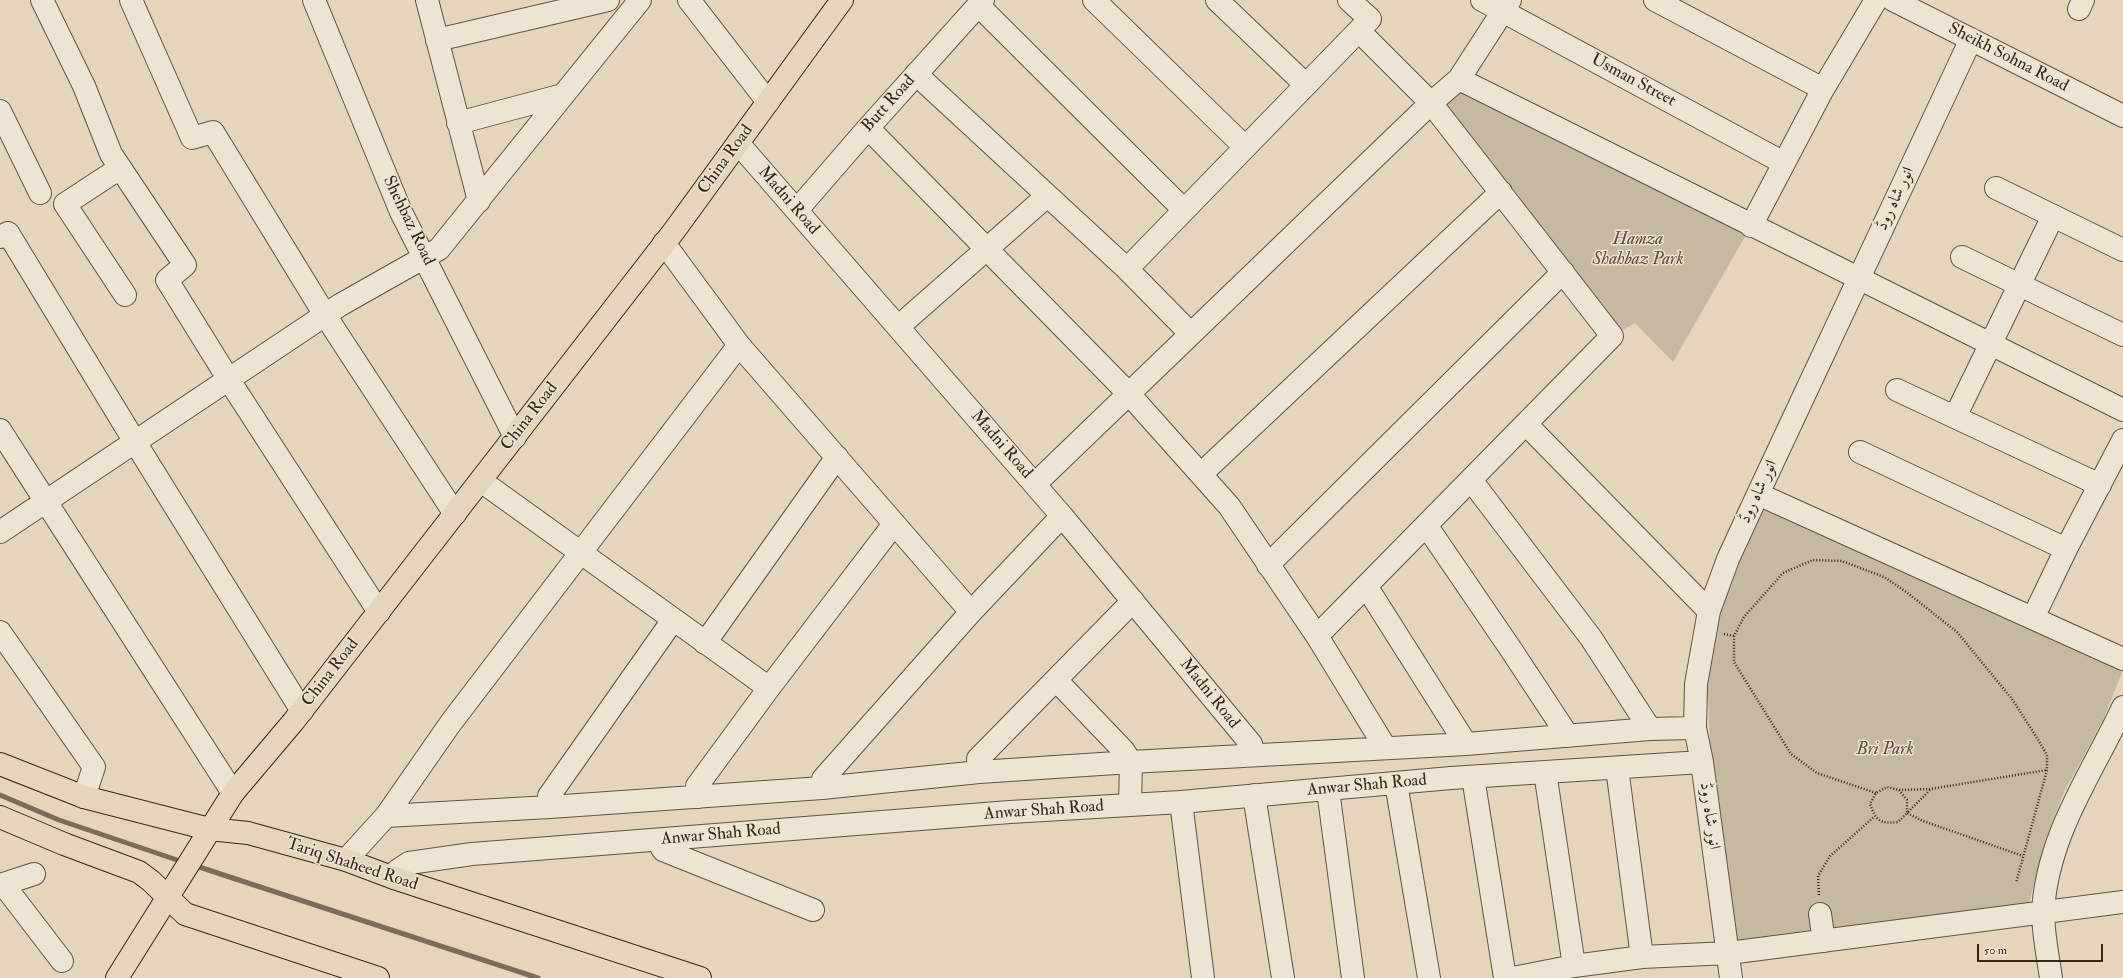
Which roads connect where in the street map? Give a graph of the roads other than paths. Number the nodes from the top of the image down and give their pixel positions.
1 (42, 0) edge
2 (131, 0) edge
3 (314, 0) edge
4 (427, 0) edge
5 (608, 0) edge
6 (640, 0) edge
7 (689, 0) edge
8 (842, 0) edge
9 (1094, 0) edge
10 (1217, 0) edge
11 (1349, 0) edge
12 (1482, 0) edge
13 (1655, 0) edge
14 (1876, 0) edge
15 (1893, 0) edge
16 (981, 3) edge
17 (1507, 5) edge
18 (1359, 30) junction
19 (1971, 39) junction
20 (437, 40) junction
21 (916, 74) junction
22 (1459, 79) junction
23 (1306, 85) junction
24 (1823, 89) junction
25 (563, 95) junction
26 (768, 102) junction
27 (1431, 103) junction
28 (0, 111) edge
29 (2123, 116) edge
30 (458, 124) junction
31 (868, 128) junction
32 (738, 143) junction
33 (1245, 147) junction
34 (1784, 163) junction
35 (120, 168) junction
36 (1996, 188) dead end
37 (1501, 192) junction
38 (40, 193) dead end
39 (1047, 196) junction
40 (478, 201) junction
41 (797, 210) junction
42 (1184, 210) junction
43 (2053, 216) junction
44 (1751, 226) junction
45 (0, 237) edge
46 (664, 243) junction
47 (987, 248) junction
48 (2123, 250) edge
49 (425, 257) junction
50 (1962, 257) dead end
51 (1127, 269) junction
52 (1563, 272) junction
53 (1859, 280) junction
54 (2020, 285) junction
55 (125, 295) dead end
56 (325, 315) junction
57 (898, 327) junction
58 (1191, 334) junction
59 (2123, 335) edge
60 (739, 345) junction
61 (1991, 345) junction
62 (229, 380) junction
63 (1897, 390) dead end
64 (1129, 394) junction
65 (2123, 410) edge
66 (1955, 417) junction
67 (1526, 424) junction
68 (0, 430) edge
69 (515, 437) junction
70 (2123, 440) edge
71 (135, 442) junction
72 (1860, 452) dead end
73 (837, 457) junction
74 (1201, 474) junction
75 (1471, 480) junction
76 (481, 481) junction
77 (1035, 484) junction
78 (2100, 486) junction
79 (1758, 494) junction
80 (46, 502) junction
81 (455, 514) junction
82 (1062, 516) junction
83 (894, 524) junction
84 (1426, 525) junction
85 (0, 532) edge
86 (2066, 549) junction
87 (579, 553) junction
88 (1268, 566) junction
89 (1366, 586) junction
90 (1133, 602) junction
91 (1710, 611) junction
92 (379, 612) junction
93 (971, 612) junction
94 (2033, 618) junction
95 (673, 620) junction
96 (0, 632) edge
97 (1316, 636) junction
98 (705, 643) junction
99 (2123, 659) edge
100 (1056, 680) junction
101 (768, 688) junction
102 (302, 711) junction
103 (2121, 716) edge
104 (1695, 728) junction
105 (1650, 729) junction
106 (1568, 736) junction
107 (1466, 744) junction
108 (1385, 747) junction
109 (1254, 755) junction
110 (1131, 762) junction
111 (1702, 762) junction
112 (0, 764) edge
113 (1617, 768) junction
114 (978, 772) junction
115 (1545, 772) junction
116 (1474, 777) junction
117 (1396, 783) junction
118 (822, 788) junction
119 (1328, 790) junction
120 (233, 793) junction
121 (1254, 795) junction
122 (698, 796) junction
123 (84, 797) junction
124 (1181, 802) junction
125 (1130, 805) junction
126 (550, 807) junction
127 (0, 816) edge
128 (386, 816) junction
129 (205, 836) junction
130 (658, 841) junction
131 (346, 860) junction
132 (34, 874) dead end
133 (394, 878) junction
134 (1, 885) edge
135 (168, 897) junction
136 (2123, 902) edge
137 (813, 910) dead end
138 (2043, 913) junction
139 (1820, 914) road end
140 (1824, 941) junction
141 (1729, 953) junction
142 (1642, 957) junction
143 (62, 961) dead end
144 (1574, 966) junction
145 (117, 978) edge
146 (378, 978) edge
147 (700, 978) edge
148 (1203, 978) edge
149 (1283, 978) edge
150 (1353, 978) edge
151 (1429, 978) edge
152 (1505, 978) edge
153 (1513, 978) edge
154 (1732, 978) edge
155 (2051, 978) edge

1 - 35 street
2 - 56 street
3 - 49 street, Shehbaz Road
4 - 20 street
5 - 20 street
6 - 25 street
7 - 26 street
8 - 26 main road, China Road
9 - 33 street
10 - 23 street
11 - 18 street
12 - 17 street, Usman Street
13 - 24 street
14 - 24 street
15 - 19 street, Sheikh Sohna Road
16 - 21 street, Butt Road
16 - 42 street
17 - 22 street
17 - 34 street, Usman Street
18 - 23 street
18 - 27 street
19 - 29 street, Sheikh Sohna Road
19 - 53 street, انور شاہ روڈ
20 - 30 street
21 - 31 street, Butt Road
21 - 39 street
22 - 27 street
22 - 44 street
23 - 33 street
24 - 34 street
25 - 30 street
25 - 40 street
26 - 32 main road, China Road
27 - 37 street
27 - 58 street
28 - 38 street
30 - 40 street
31 - 41 street, Butt Road
31 - 47 street
32 - 41 street, Madni Road
32 - 46 main road, China Road
33 - 42 street
34 - 44 street
35 - 55 street
35 - 62 street
36 - 43 street
37 - 52 street
37 - 74 street
39 - 47 street
39 - 51 street
40 - 49 street
41 - 57 street, Madni Road
42 - 51 street
43 - 48 street
43 - 54 street
44 - 53 street
45 - 71 street
46 - 60 street
46 - 69 main road, China Road
47 - 57 street
47 - 64 street
49 - 56 street
49 - 69 street, Shehbaz Road
50 - 54 street
51 - 58 street
52 - 67 street
52 - 88 street
53 - 61 street
53 - 79 street, انور شاہ روڈ
54 - 59 street
54 - 61 street
56 - 62 street
56 - 81 street
57 - 77 street, Madni Road
58 - 64 street
60 - 73 street
60 - 87 street
61 - 65 street
61 - 66 street
62 - 71 street
62 - 92 street
63 - 66 street
64 - 74 street
64 - 77 street
66 - 78 street
67 - 75 street
67 - 91 street
68 - 80 street
69 - 76 main road, China Road
70 - 78 street
71 - 80 street
71 - 102 street
72 - 86 street
73 - 83 street
73 - 98 street
74 - 88 street
75 - 84 street
75 - 105 street
76 - 81 main road, China Road
76 - 87 street
77 - 82 street, Madni Road
78 - 86 street
79 - 91 street, انور شاہ روڈ
79 - 94 street
80 - 85 street
80 - 120 street
81 - 92 main road, China Road
82 - 90 street, Madni Road
82 - 93 street
83 - 93 street
83 - 101 street
84 - 89 street
84 - 106 street
86 - 94 street
87 - 95 street
87 - 128 street
88 - 97 street
89 - 97 street
89 - 107 street
90 - 100 street
90 - 109 street, Madni Road
91 - 104 street, انور شاہ روڈ
92 - 102 main road, China Road
93 - 118 street
94 - 99 street
95 - 98 street
95 - 126 street
96 - 123 street
97 - 108 street
98 - 101 street
100 - 110 street
100 - 114 street
101 - 122 street
102 - 120 main road, China Road
103 - 138 street
104 - 105 street, Anwar Shah Road
104 - 111 street, انور شاہ روڈ
105 - 106 street, Anwar Shah Road
106 - 107 street, Anwar Shah Road
107 - 108 street, Anwar Shah Road
108 - 109 street, Anwar Shah Road
109 - 110 street, Anwar Shah Road
110 - 114 street, Anwar Shah Road
110 - 125 street
111 - 113 street, Anwar Shah Road
111 - 141 street, انور شاہ روڈ
112 - 123 main road, Tariq Shaheed Road
113 - 115 street, Anwar Shah Road
113 - 142 street
114 - 118 street, Anwar Shah Road
115 - 116 street, Anwar Shah Road
115 - 144 street
116 - 117 street, Anwar Shah Road
116 - 152 street
117 - 119 street, Anwar Shah Road
117 - 151 street
118 - 122 street, Anwar Shah Road
119 - 121 street, Anwar Shah Road
119 - 150 street
120 - 129 main road, China Road
121 - 124 street, Anwar Shah Road
121 - 149 street
122 - 126 street, Anwar Shah Road
123 - 129 main road, Tariq Shaheed Road
124 - 125 street, Anwar Shah Road
124 - 148 street
125 - 130 street, Anwar Shah Road
126 - 128 street, Anwar Shah Road
127 - 135 main road
128 - 131 street
129 - 131 main road, Tariq Shaheed Road
129 - 135 main road, China Road
130 - 133 street, Anwar Shah Road
130 - 137 street
131 - 133 main road, Tariq Shaheed Road
132 - 134 street
133 - 147 main road, Tariq Shaheed Road
134 - 143 street
135 - 145 main road
135 - 146 main road
136 - 138 street
138 - 140 street
138 - 155 street
139 - 140 street
140 - 141 street
141 - 142 street
141 - 154 street, انور شاہ روڈ
142 - 144 street
144 - 153 street

